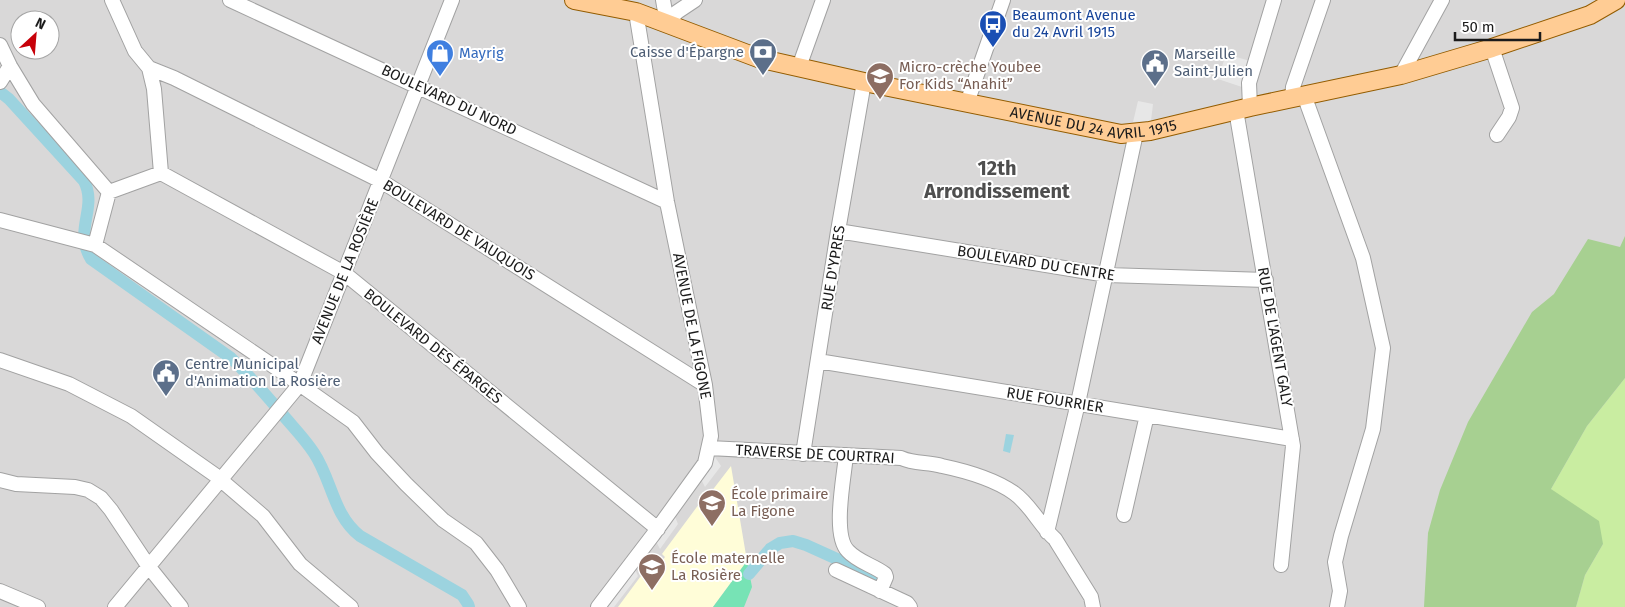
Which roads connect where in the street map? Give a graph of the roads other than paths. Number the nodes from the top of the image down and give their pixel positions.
1 (112, 0) edge
2 (230, 0) edge
3 (452, 0) edge
4 (574, 0) edge
5 (664, 0) edge
6 (695, 0) edge
7 (823, 0) edge
8 (1003, 0) edge
9 (1274, 0) edge
10 (1323, 0) edge
11 (1442, 0) edge
12 (1617, 2) edge
13 (636, 12) junction
14 (667, 23) junction
15 (0, 45) edge
16 (1492, 48) junction
17 (10, 66) junction
18 (799, 67) junction
19 (149, 68) junction
20 (1401, 75) junction
21 (0, 82) edge
22 (864, 82) junction
23 (418, 86) junction
24 (1298, 96) junction
25 (967, 103) junction
26 (1243, 109) junction
27 (1136, 133) junction
28 (1497, 135) dead end
29 (161, 173) junction
30 (381, 181) junction
31 (109, 192) junction
32 (667, 202) junction
33 (0, 220) edge
34 (838, 231) junction
35 (88, 243) junction
36 (344, 273) junction
37 (1107, 275) junction
38 (1266, 280) junction
39 (0, 360) edge
40 (818, 361) junction
41 (300, 384) junction
42 (705, 385) junction
43 (1078, 403) junction
44 (1147, 415) junction
45 (1292, 439) junction
46 (709, 448) junction
47 (802, 454) junction
48 (846, 455) junction
49 (0, 480) edge
50 (221, 480) junction
51 (1124, 515) dead end
52 (658, 529) junction
53 (1047, 532) junction
54 (1281, 565) dead end
55 (149, 567) junction
56 (836, 570) dead end
57 (883, 584) junction
58 (0, 591) edge
59 (38, 607) edge
60 (115, 607) edge
61 (181, 607) edge
62 (351, 607) edge
63 (519, 607) edge
64 (598, 607) edge
65 (910, 607) edge
66 (1093, 607) edge
67 (1337, 607) edge

1 - 19 street
2 - 23 street, BOULEVARD DU NORD
3 - 23 street, AVENUE DE LA ROSIÈRE
4 - 13 main road, AVENUE DU 24 AVRIL 1915
5 - 14 street
6 - 14 street
7 - 18 street
8 - 25 street
9 - 26 street, RUE DE L'AGENT GALY
10 - 24 street
11 - 20 street
12 - 16 main road, AVENUE DU 24 AVRIL 1915
13 - 14 main road, AVENUE DU 24 AVRIL 1915
13 - 32 street, AVENUE DE LA FIGONE
14 - 18 main road, AVENUE DU 24 AVRIL 1915
15 - 17 street
16 - 20 main road, AVENUE DU 24 AVRIL 1915
16 - 28 street
17 - 21 street
17 - 31 street
18 - 22 main road, AVENUE DU 24 AVRIL 1915
19 - 29 street
19 - 30 street, BOULEVARD DE VAUQUOIS
20 - 24 main road, AVENUE DU 24 AVRIL 1915
22 - 25 main road, AVENUE DU 24 AVRIL 1915
22 - 34 street, RUE D'YPRES
23 - 30 street, AVENUE DE LA ROSIÈRE
23 - 32 street, BOULEVARD DU NORD
24 - 26 main road, AVENUE DU 24 AVRIL 1915
24 - 67 street
25 - 27 main road, AVENUE DU 24 AVRIL 1915
26 - 27 main road, AVENUE DU 24 AVRIL 1915
26 - 38 street, RUE DE L'AGENT GALY
27 - 37 street
29 - 31 street
29 - 36 street, BOULEVARD DES ÉPARGES
30 - 36 street, AVENUE DE LA ROSIÈRE
30 - 42 street, BOULEVARD DE VAUQUOIS
31 - 35 street
32 - 42 street, AVENUE DE LA FIGONE
33 - 35 street
34 - 37 street, BOULEVARD DU CENTRE
34 - 40 street, RUE D'YPRES
35 - 41 street
36 - 41 street, AVENUE DE LA ROSIÈRE
36 - 52 street, BOULEVARD DES ÉPARGES
37 - 38 street, BOULEVARD DU CENTRE
37 - 43 street
38 - 45 street, RUE DE L'AGENT GALY
39 - 50 street
40 - 43 street, RUE FOURRIER
40 - 47 street, RUE D'YPRES
41 - 50 street, AVENUE DE LA ROSIÈRE
41 - 63 street
42 - 46 street, AVENUE DE LA FIGONE
43 - 44 street, RUE FOURRIER
43 - 53 street
44 - 45 street, RUE FOURRIER
44 - 51 street
45 - 54 street, RUE DE L'AGENT GALY
46 - 47 street, TRAVERSE DE COURTRAI
46 - 52 street, AVENUE DE LA FIGONE
47 - 48 street, TRAVERSE DE COURTRAI
48 - 53 street, TRAVERSE DE COURTRAI
48 - 57 street
49 - 55 street
50 - 55 street, AVENUE DE LA ROSIÈRE
50 - 62 street
52 - 64 street, AVENUE DE LA FIGONE
53 - 66 street, TRAVERSE DE COURTRAI
55 - 60 street, AVENUE DE LA ROSIÈRE
55 - 61 street
56 - 57 street
57 - 65 street
58 - 59 street

